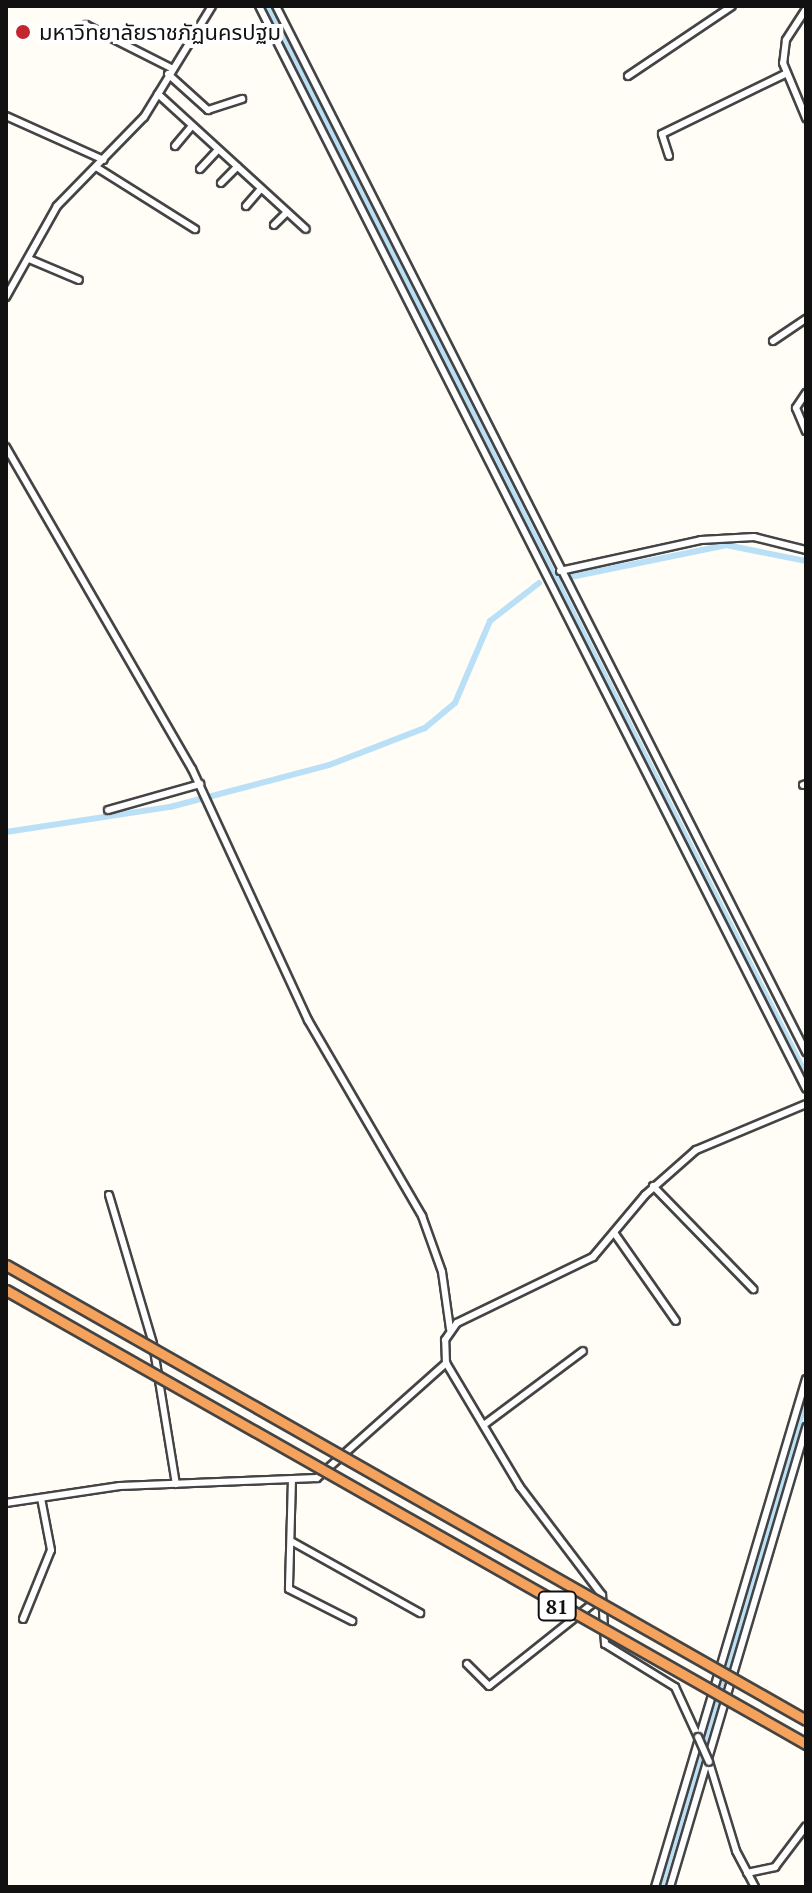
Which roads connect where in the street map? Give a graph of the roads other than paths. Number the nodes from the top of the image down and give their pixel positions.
1 (212, 6) edge
2 (259, 6) edge
3 (276, 6) edge
4 (732, 6) edge
5 (806, 9) edge
6 (70, 35) dead end
7 (170, 71) junction
8 (785, 74) junction
9 (628, 76) dead end
10 (158, 94) junction
11 (242, 99) dead end
12 (6, 116) edge
13 (806, 117) edge
14 (192, 126) junction
15 (175, 146) dead end
16 (218, 150) junction
17 (669, 156) dead end
18 (104, 160) junction
19 (96, 167) junction
20 (237, 167) junction
21 (200, 169) dead end
22 (221, 183) dead end
23 (261, 189) junction
24 (246, 206) dead end
25 (287, 212) junction
26 (274, 225) dead end
27 (195, 229) dead end
28 (306, 229) dead end
29 (29, 259) junction
30 (79, 280) dead end
31 (6, 297) edge
32 (806, 319) edge
33 (773, 341) dead end
34 (806, 393) edge
35 (806, 431) edge
36 (6, 447) edge
37 (806, 550) edge
38 (557, 577) junction
39 (200, 786) junction
40 (108, 810) dead end
41 (806, 1052) edge
42 (806, 1089) edge
43 (806, 1104) edge
44 (653, 1186) junction
45 (109, 1195) dead end
46 (615, 1234) junction
47 (6, 1265) edge
48 (753, 1289) dead end
49 (6, 1290) edge
50 (676, 1321) dead end
51 (450, 1329) junction
52 (583, 1351) dead end
53 (446, 1363) junction
54 (806, 1379) edge
55 (485, 1424) junction
56 (806, 1427) edge
57 (292, 1479) junction
58 (176, 1484) junction
59 (41, 1498) junction
60 (6, 1503) edge
61 (291, 1541) junction
62 (602, 1595) junction
63 (420, 1613) dead end
64 (23, 1619) dead end
65 (352, 1621) dead end
66 (467, 1664) dead end
67 (806, 1720) edge
68 (806, 1744) edge
69 (806, 1826) edge
70 (747, 1873) junction
71 (655, 1887) edge
72 (670, 1887) edge
73 (755, 1887) edge

1 - 7 street
2 - 38 street
3 - 38 street
4 - 9 street
5 - 8 street
6 - 7 street
7 - 10 street
7 - 11 street
8 - 13 street
8 - 17 street
10 - 14 street
10 - 18 street
12 - 18 street
14 - 15 street
14 - 16 street
16 - 20 street
16 - 21 street
18 - 19 street
19 - 27 street
19 - 29 street
20 - 22 street
20 - 23 street
23 - 24 street
23 - 25 street
25 - 26 street
25 - 28 street
29 - 30 street
29 - 31 street
32 - 33 street
34 - 35 street
36 - 39 street
37 - 38 street
38 - 41 street
38 - 42 street
39 - 40 street
39 - 51 street
43 - 44 street
44 - 46 street
44 - 48 street
45 - 58 street
46 - 50 street
46 - 51 street
47 - 67 highway, 81, bridge
49 - 68 highway, 81, bridge
51 - 53 street
52 - 55 street
53 - 55 street
53 - 57 street
54 - 71 street
55 - 62 street
56 - 72 street
57 - 58 street
57 - 61 street
58 - 59 street
59 - 60 street
59 - 64 street
61 - 63 street
61 - 65 street
62 - 66 street
62 - 70 street, bridge
69 - 70 street
70 - 73 street

